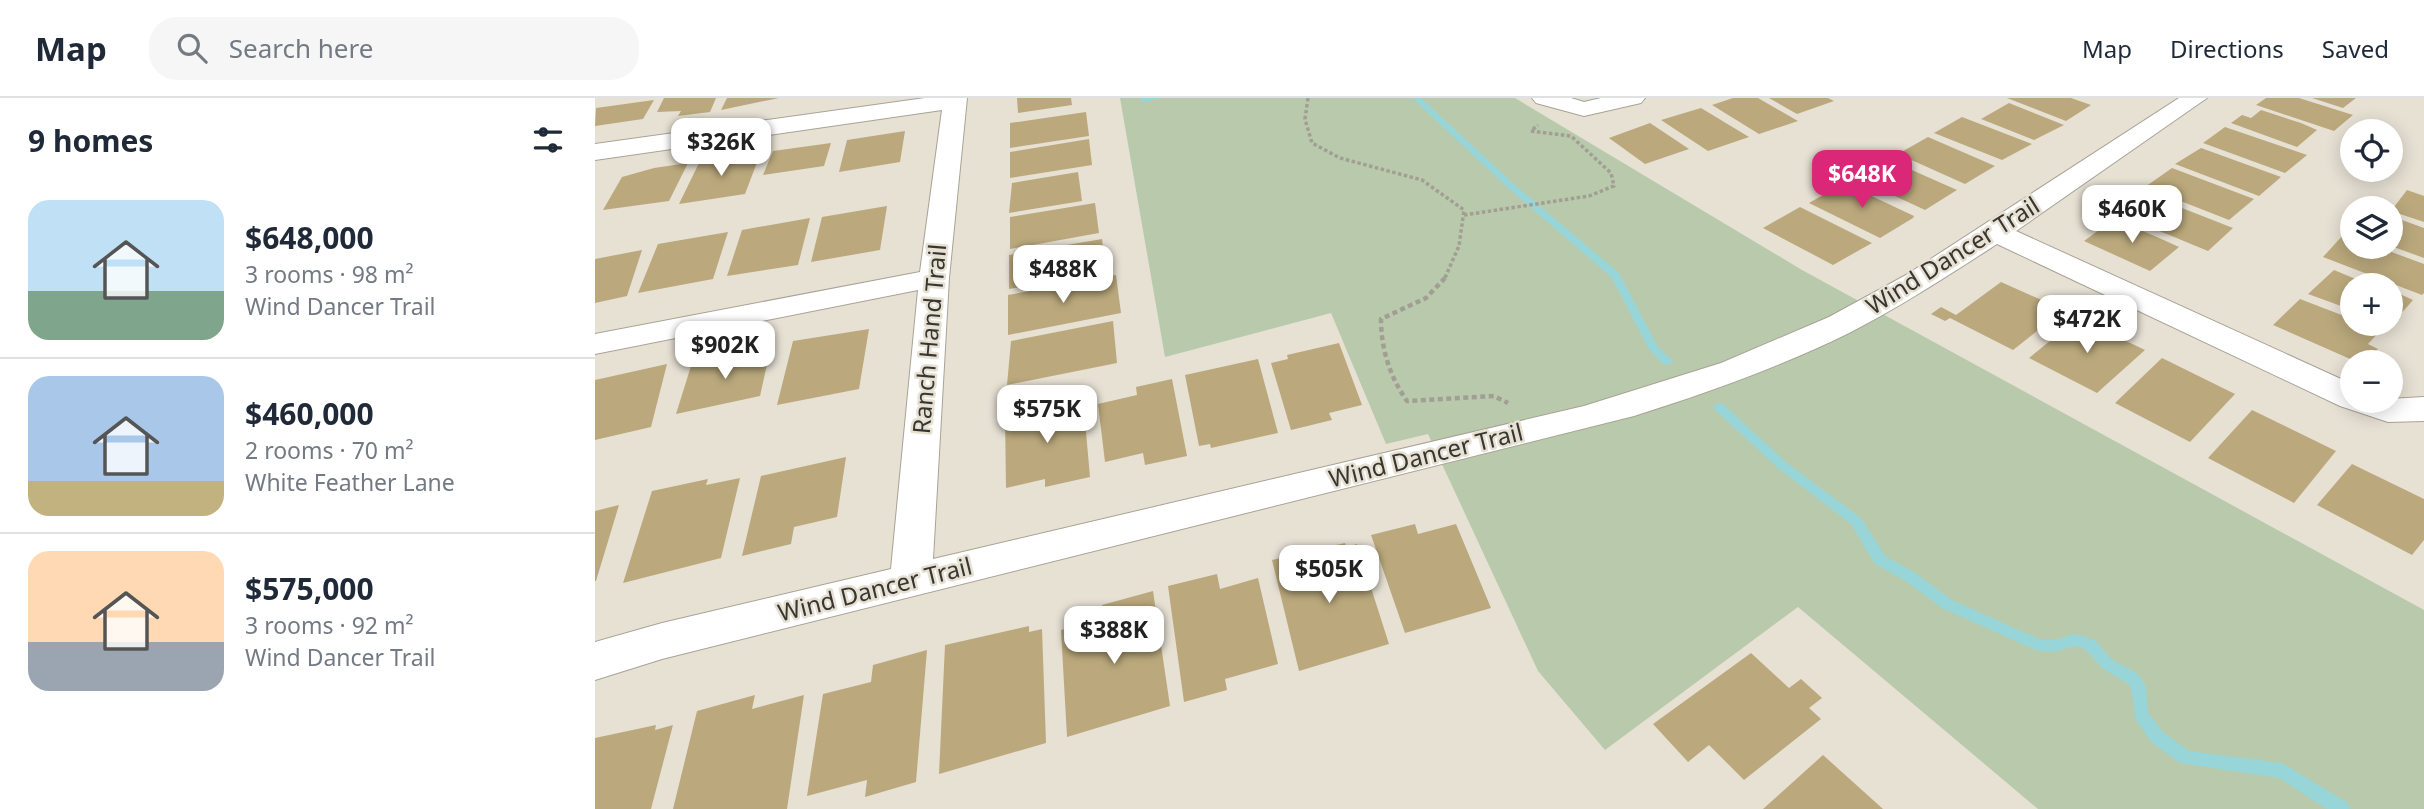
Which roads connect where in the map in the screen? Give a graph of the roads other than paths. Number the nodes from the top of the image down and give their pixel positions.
1 (1633, 98) edge
2 (2195, 98) edge
3 (955, 99) edge
4 (1554, 102) edge
5 (595, 152) edge
6 (1996, 233) junction
7 (935, 278) junction
8 (595, 344) edge
9 (2340, 392) edge
10 (2403, 410) edge
11 (2424, 410) edge
12 (911, 581) junction
13 (595, 661) edge

1 - 4 street
2 - 6 street, Wind Dancer Trail
3 - 5 street
3 - 7 street, Ranch Hand Trail
6 - 9 street
6 - 12 street, Wind Dancer Trail
7 - 8 street
7 - 12 street, Ranch Hand Trail
10 - 11 street
12 - 13 street, Wind Dancer Trail

